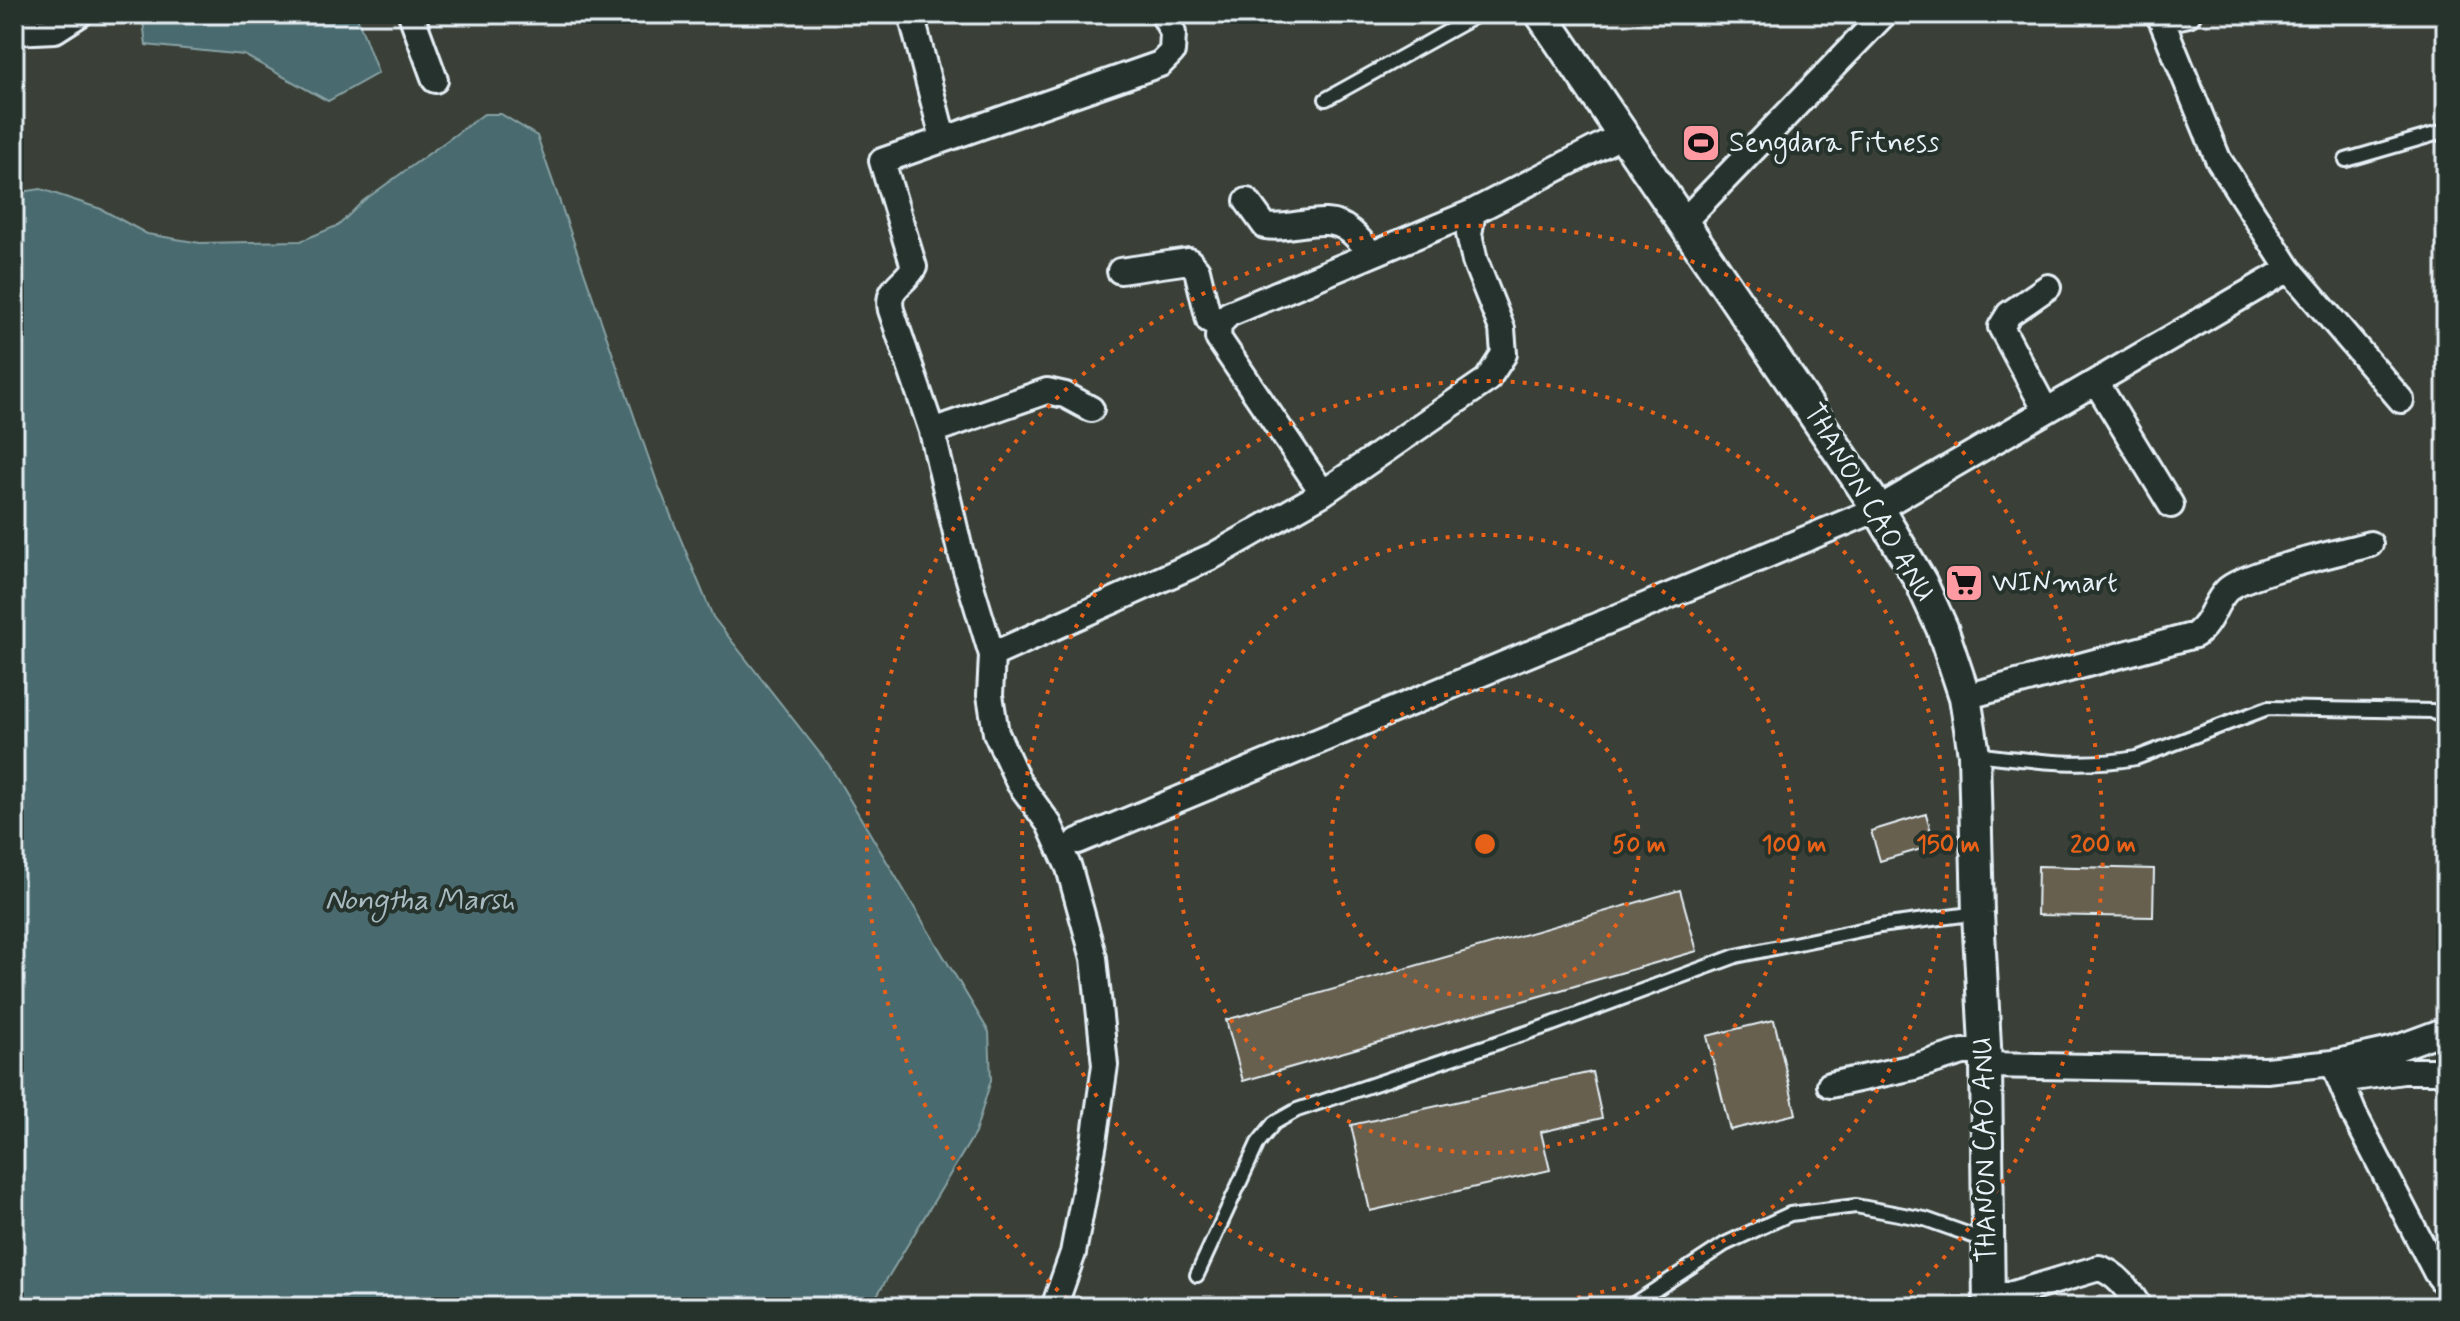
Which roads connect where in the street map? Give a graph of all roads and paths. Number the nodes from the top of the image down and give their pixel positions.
1 (80, 14) edge
2 (411, 14) edge
3 (911, 14) edge
4 (1163, 14) edge
5 (1479, 14) edge
6 (1541, 14) edge
7 (1884, 14) edge
8 (2188, 14) edge
9 (2160, 17) edge
10 (14, 32) edge
11 (435, 80) dead end
12 (1326, 99) dead end
13 (2446, 131) edge
14 (1624, 134) junction
15 (943, 138) junction
16 (2346, 160) dead end
17 (1247, 201) dead end
18 (1473, 212) junction
19 (1684, 221) junction
20 (1372, 254) junction
21 (2289, 269) junction
22 (1120, 271) dead end
23 (2048, 287) dead end
24 (1219, 324) junction
25 (2096, 382) junction
26 (2401, 400) dead end
27 (1091, 409) dead end
28 (2046, 411) junction
29 (932, 431) junction
30 (1323, 493) junction
31 (2171, 505) dead end
32 (1878, 509) junction
33 (2370, 544) dead end
34 (992, 655) junction
35 (1965, 697) junction
36 (2446, 719) edge
37 (1974, 754) junction
38 (1078, 841) dead end
39 (1978, 913) junction
40 (2446, 1030) edge
41 (1986, 1059) junction
42 (2446, 1071) edge
43 (2336, 1072) junction
44 (1830, 1085) dead end
45 (1987, 1241) junction
46 (1197, 1275) dead end
47 (2446, 1285) edge
48 (1989, 1304) edge
49 (1054, 1307) edge
50 (1629, 1307) edge
51 (2139, 1307) edge

1 - 10 street
2 - 11 street
3 - 15 street
4 - 15 street
5 - 12 lane
6 - 14 street, THANON CAO ANU
7 - 19 street
8 - 9 street
9 - 21 street
13 - 16 lane
14 - 18 street
14 - 19 street, THANON CAO ANU
15 - 29 street
17 - 20 street
18 - 20 street
18 - 30 street
19 - 32 street, THANON CAO ANU
20 - 24 street
21 - 25 street
21 - 26 street
22 - 24 street
23 - 28 street
24 - 30 street
25 - 28 street
25 - 31 street
27 - 29 street
28 - 32 street
29 - 34 street
30 - 34 street
32 - 35 street, THANON CAO ANU
32 - 38 street
33 - 35 street
34 - 49 street
35 - 37 street, THANON CAO ANU
36 - 37 lane
37 - 39 street, THANON CAO ANU
39 - 41 street, THANON CAO ANU
39 - 46 lane
40 - 43 street
41 - 43 street
41 - 44 street
41 - 45 street, THANON CAO ANU
42 - 43 street
43 - 47 street
45 - 48 street, THANON CAO ANU
45 - 50 lane
48 - 51 street

